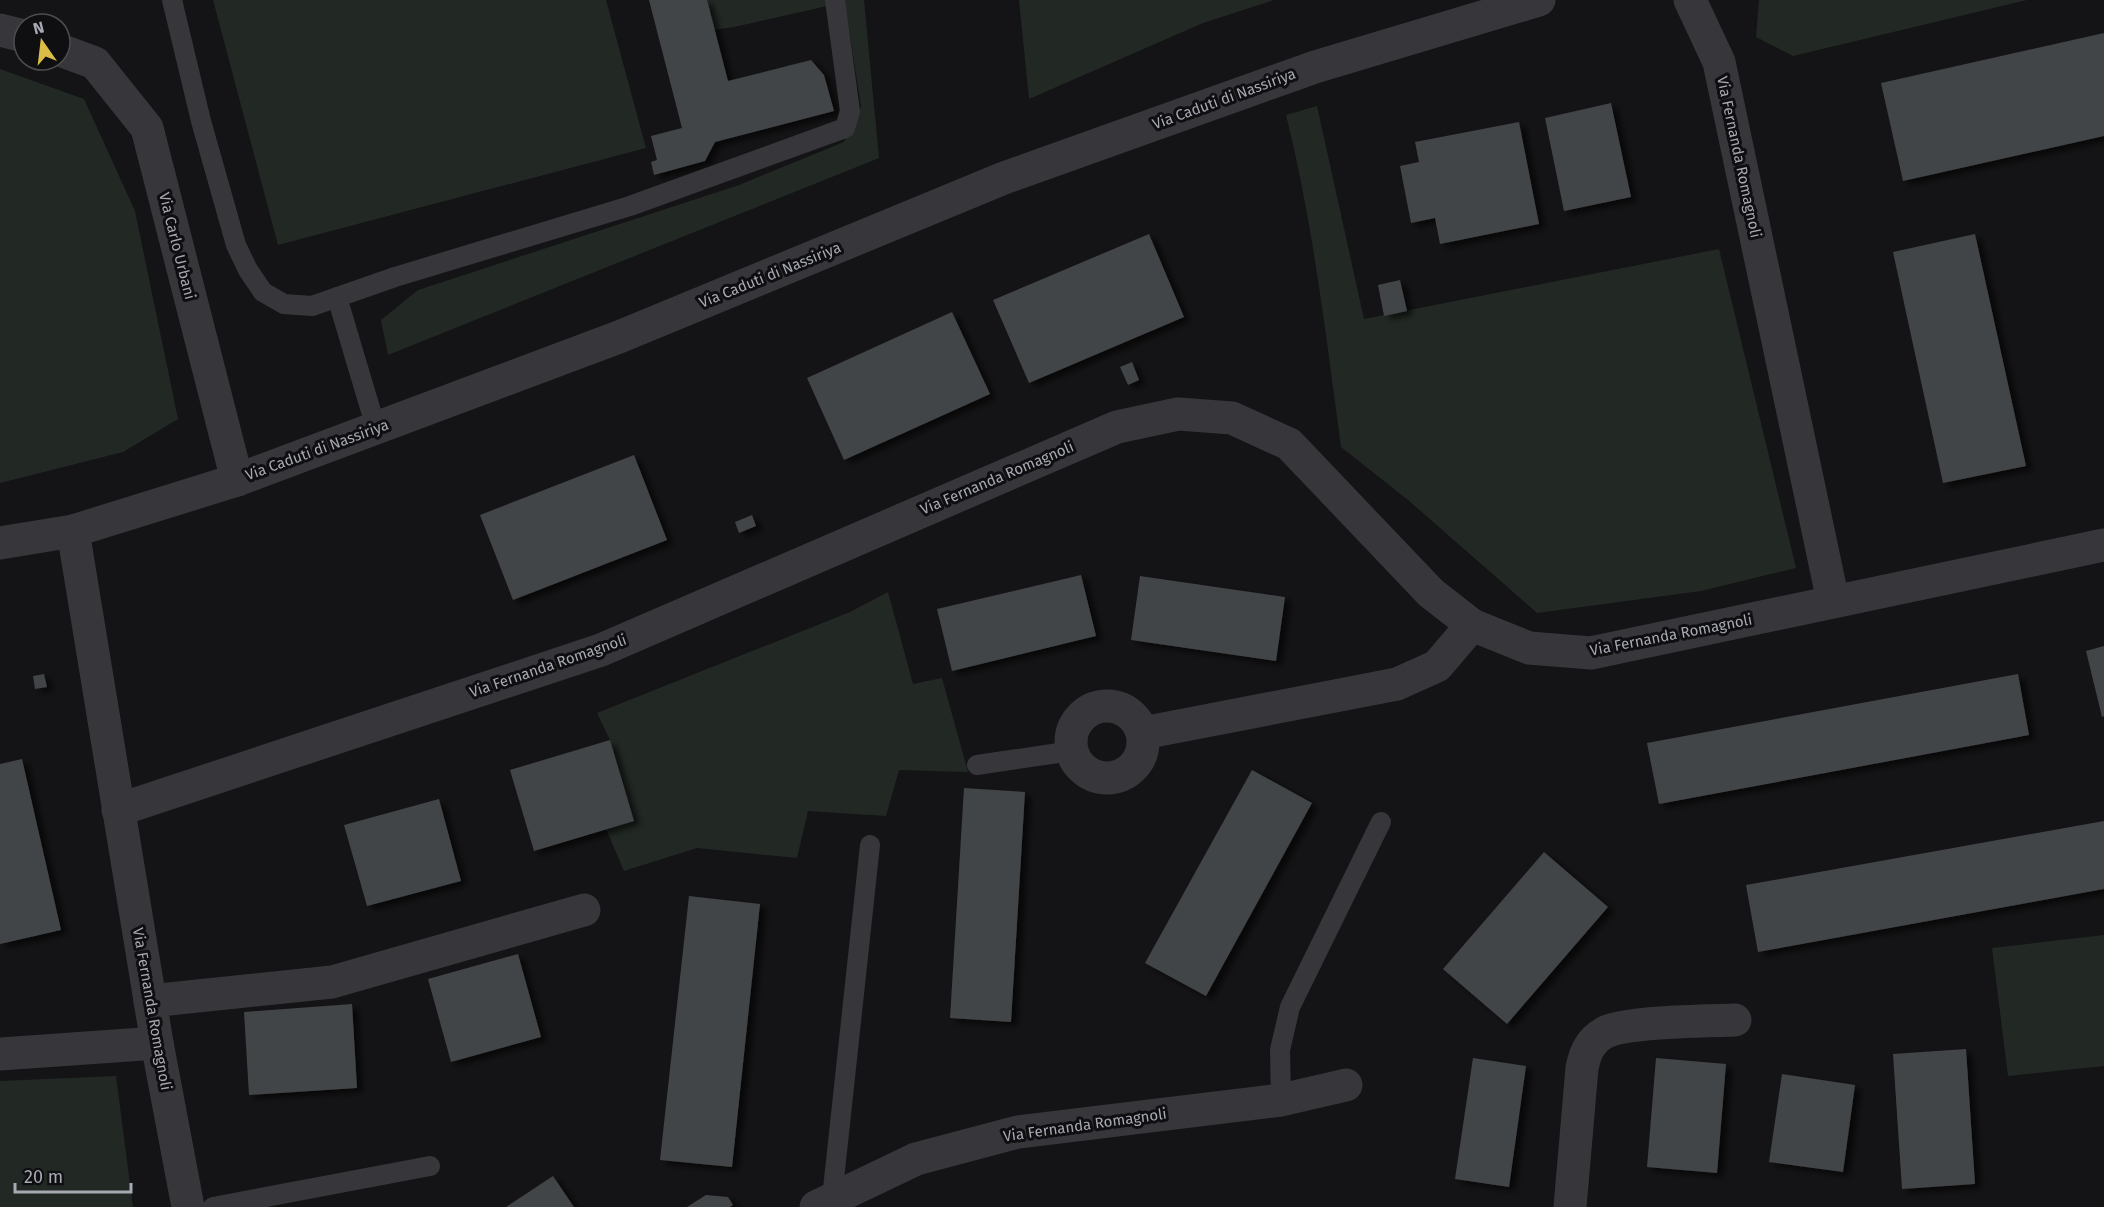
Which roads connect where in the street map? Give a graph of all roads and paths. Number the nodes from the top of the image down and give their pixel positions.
1 (171, 0) edge
2 (835, 0) edge
3 (1539, 0) edge
4 (1690, 0) edge
5 (72, 54) edge
6 (337, 297) junction
7 (376, 428) junction
8 (237, 480) junction
9 (73, 531) junction
10 (0, 543) edge
11 (2104, 545) edge
12 (1833, 601) junction
13 (1472, 625) junction
14 (1143, 733) junction
15 (1072, 751) junction
16 (977, 765) dead end
17 (118, 810) junction
18 (1381, 822) dead end
19 (870, 845) dead end
20 (584, 910) dead end
21 (150, 1001) junction
22 (1735, 1020) dead end
23 (157, 1042) junction
24 (0, 1053) edge
25 (1346, 1085) dead end
26 (1281, 1100) junction
27 (430, 1166) dead end
28 (824, 1203) edge
29 (188, 1207) edge
30 (213, 1207) edge
31 (1570, 1207) edge

1 - 6 lane
2 - 6 lane
3 - 7 street, Via Caduti di Nassiriya
4 - 12 street, Via Fernanda Romagnoli
5 - 8 street, Via Carlo Urbani
6 - 7 lane
7 - 8 street, Via Caduti di Nassiriya
8 - 9 street, Via Caduti di Nassiriya
9 - 10 street, Via Caduti di Nassiriya
9 - 17 street, Via Fernanda Romagnoli
11 - 12 street, Via Fernanda Romagnoli
12 - 13 street, Via Fernanda Romagnoli
13 - 14 street
13 - 17 street, Via Fernanda Romagnoli
14 - 15 street
14 - 15 street
15 - 16 lane
17 - 21 street, Via Fernanda Romagnoli
18 - 26 lane
19 - 28 lane, Via Fernanda Romagnoli
20 - 21 street
21 - 23 street, Via Fernanda Romagnoli
22 - 31 street
23 - 24 street
23 - 29 street, Via Fernanda Romagnoli
25 - 26 street, Via Fernanda Romagnoli
26 - 28 street, Via Fernanda Romagnoli
27 - 30 lane

